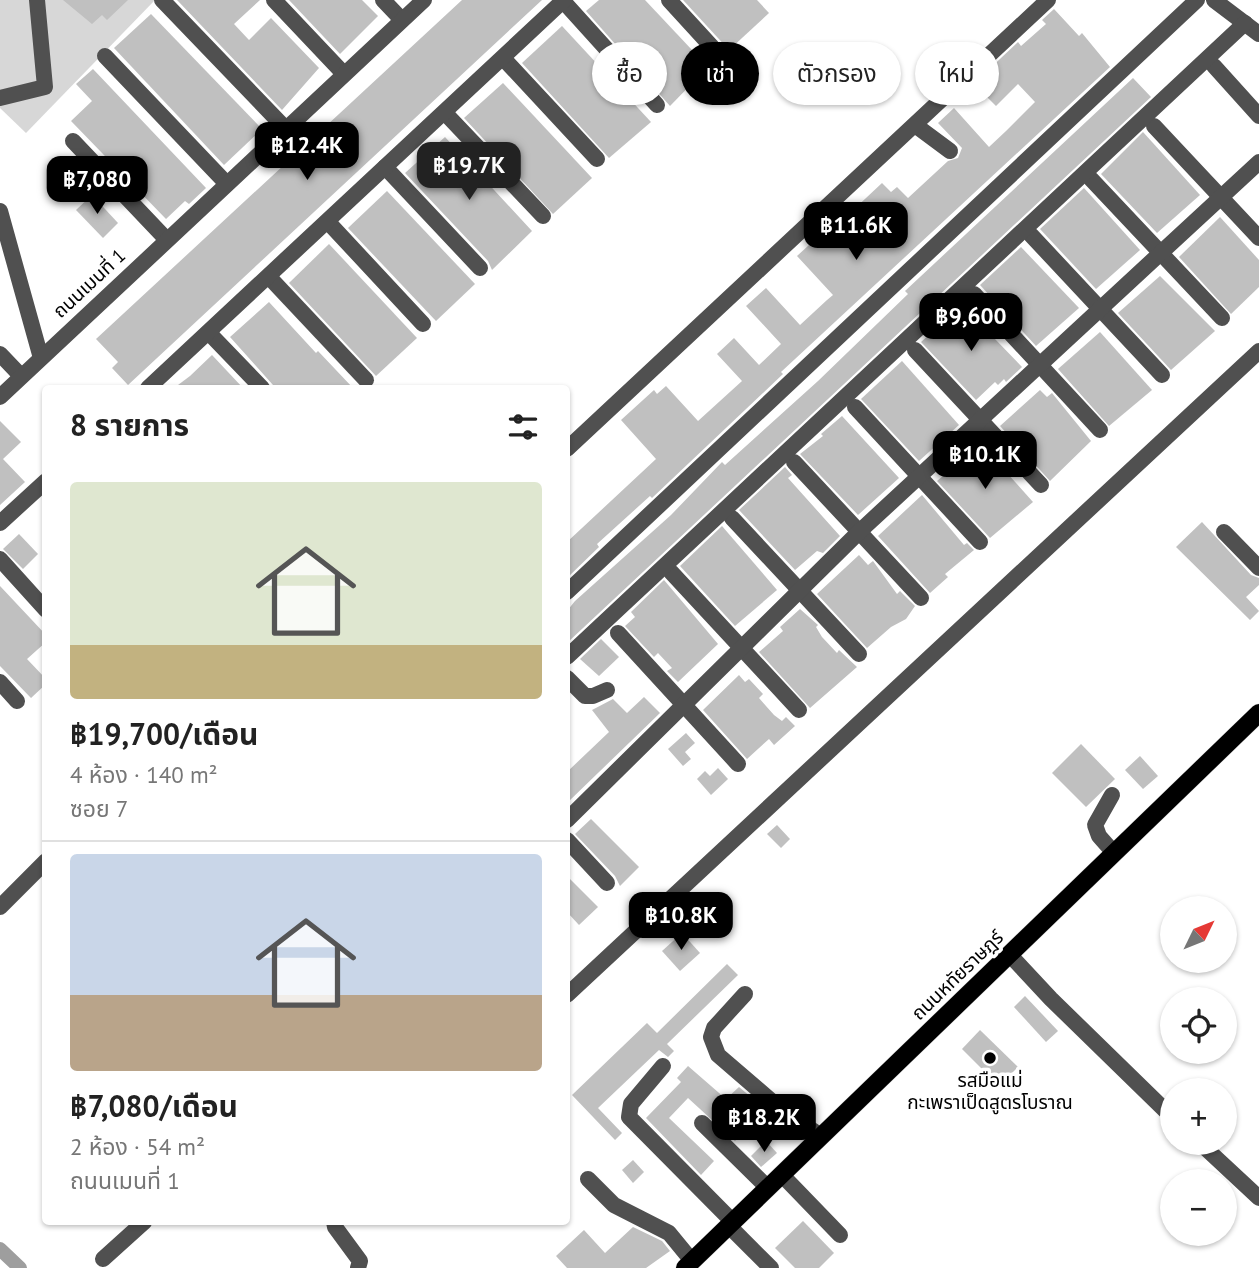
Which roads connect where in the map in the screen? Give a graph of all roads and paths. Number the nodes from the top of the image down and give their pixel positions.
1 (37, 0) edge
2 (162, 0) edge
3 (274, 0) edge
4 (383, 0) edge
5 (424, 0) edge
6 (669, 0) edge
7 (1048, 0) edge
8 (1196, 0) edge
9 (1214, 0) edge
10 (563, 1) edge
11 (402, 20) junction
12 (1245, 23) junction
13 (1259, 34) edge
14 (600, 42) edge
15 (707, 42) edge
16 (105, 56) dead end
17 (503, 58) junction
18 (1214, 66) dead end
19 (344, 74) junction
20 (0, 98) edge
21 (445, 113) junction
22 (1259, 116) edge
23 (915, 125) junction
24 (1154, 126) dead end
25 (285, 128) junction
26 (73, 141) dead end
27 (950, 151) dead end
28 (597, 159) dead end
29 (1259, 162) edge
30 (386, 167) junction
31 (1091, 178) dead end
32 (227, 184) junction
33 (1221, 197) junction
34 (0, 211) edge
35 (543, 216) dead end
36 (328, 222) junction
37 (1031, 235) dead end
38 (1259, 238) edge
39 (167, 240) junction
40 (1160, 253) junction
41 (480, 268) dead end
42 (270, 278) junction
43 (974, 294) dead end
44 (1100, 308) junction
45 (1222, 318) dead end
46 (423, 324) dead end
47 (210, 334) junction
48 (915, 350) dead end
49 (1259, 351) edge
50 (0, 354) edge
51 (41, 358) junction
52 (1040, 365) junction
53 (1162, 375) dead end
54 (22, 376) junction
55 (366, 380) dead end
56 (153, 385) edge
57 (259, 385) edge
58 (0, 397) edge
59 (856, 407) dead end
60 (981, 421) junction
61 (1100, 430) dead end
62 (570, 446) edge
63 (794, 462) dead end
64 (919, 477) junction
65 (42, 485) edge
66 (1041, 485) dead end
67 (732, 519) dead end
68 (0, 523) edge
69 (1224, 532) dead end
70 (859, 533) junction
71 (980, 542) dead end
72 (0, 559) edge
73 (1259, 568) edge
74 (671, 572) dead end
75 (570, 589) edge
76 (800, 590) junction
77 (920, 598) dead end
78 (42, 606) edge
79 (618, 633) dead end
80 (742, 646) junction
81 (570, 654) edge
82 (859, 654) dead end
83 (570, 681) edge
84 (0, 682) edge
85 (607, 690) dead end
86 (17, 701) dead end
87 (683, 705) junction
88 (800, 710) dead end
89 (1259, 713) edge
90 (738, 764) dead end
91 (1112, 795) dead end
92 (570, 817) edge
93 (570, 843) edge
94 (1114, 853) junction
95 (42, 866) edge
96 (607, 883) dead end
97 (0, 907) edge
98 (1009, 954) junction
99 (570, 992) edge
100 (745, 995) dead end
101 (663, 1066) dead end
102 (1160, 1105) edge
103 (702, 1123) dead end
104 (821, 1136) junction
105 (1213, 1155) edge
106 (782, 1174) junction
107 (588, 1179) dead end
108 (768, 1188) junction
109 (1259, 1198) edge
110 (731, 1224) junction
111 (141, 1225) edge
112 (335, 1225) edge
113 (840, 1235) dead end
114 (103, 1259) dead end
115 (689, 1265) edge
116 (358, 1268) edge
117 (771, 1268) edge

1 - 20 street
2 - 25 street
3 - 19 street
4 - 11 street
5 - 11 street, ถนนเมนที่ 1
6 - 15 street
7 - 23 street
8 - 75 street
9 - 12 street
10 - 14 street
10 - 17 street
11 - 19 street, ถนนเมนที่ 1
12 - 13 street
12 - 81 street
16 - 32 street
17 - 21 street
17 - 28 street
18 - 22 street
19 - 25 street, ถนนเมนที่ 1
21 - 30 street
21 - 35 street
23 - 27 street
23 - 62 street
24 - 33 street
25 - 32 street, ถนนเมนที่ 1
26 - 39 street
29 - 33 street
30 - 36 street
30 - 41 street
31 - 40 street
32 - 39 street, ถนนเมนที่ 1
33 - 38 street
33 - 40 street
34 - 51 street
36 - 42 street
36 - 46 street
37 - 44 street
39 - 51 street, ถนนเมนที่ 1
40 - 44 street
40 - 45 street
42 - 47 street
42 - 55 street
43 - 52 street
44 - 52 street
44 - 53 street
47 - 56 street
47 - 57 street
48 - 60 street
49 - 99 street
50 - 54 street
51 - 54 street, ถนนเมนที่ 1
52 - 60 street
52 - 61 street
54 - 58 street, ถนนเมนที่ 1
59 - 64 street
60 - 64 street
60 - 66 street
63 - 70 street
64 - 70 street
64 - 71 street
65 - 68 street
67 - 76 street
69 - 73 street
70 - 76 street
70 - 77 street
72 - 78 street
74 - 80 street
76 - 80 street
76 - 82 street
79 - 87 street
80 - 87 street
80 - 88 street
83 - 85 street
84 - 86 street
87 - 90 street
87 - 92 street
89 - 94 main road, ถนนหทัยราษฎร์
91 - 94 street
93 - 96 street
94 - 98 main road, ถนนหทัยราษฎร์
95 - 97 street
98 - 102 street
98 - 104 main road, ถนนหทัยราษฎร์
100 - 104 street
101 - 110 street
103 - 108 street
104 - 106 main road, ถนนหทัยราษฎร์
105 - 109 street
106 - 108 main road, ถนนหทัยราษฎร์
106 - 113 street
107 - 115 street
108 - 110 main road, ถนนหทัยราษฎร์
110 - 115 main road, ถนนหทัยราษฎร์
110 - 117 street
111 - 114 street
112 - 116 street

